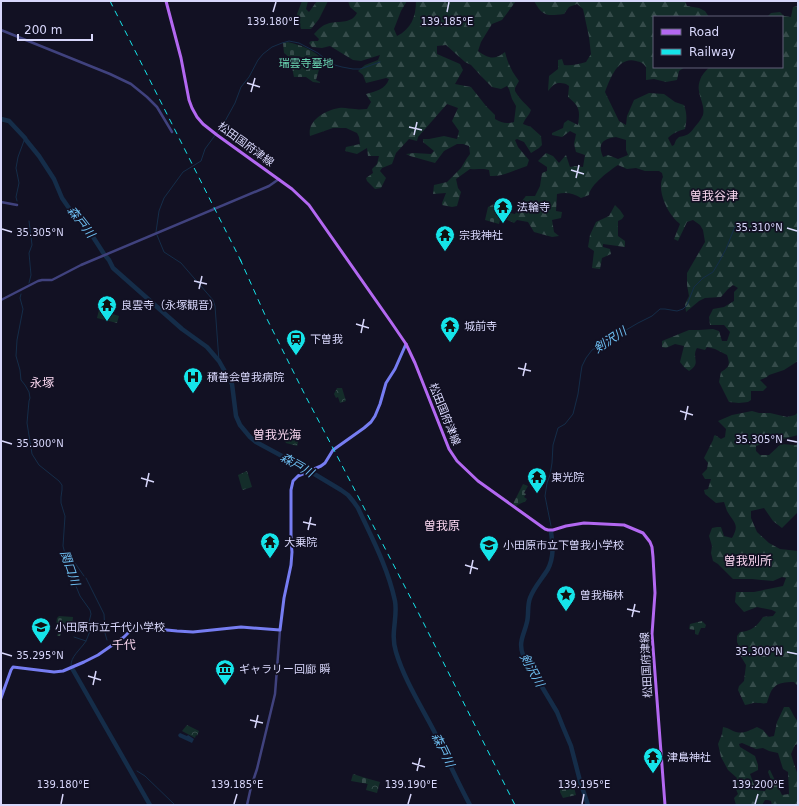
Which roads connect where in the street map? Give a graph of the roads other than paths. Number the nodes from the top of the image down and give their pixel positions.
1 (166, 1) edge
2 (1, 30) edge
3 (172, 132) dead end
4 (279, 179) junction
5 (1, 202) edge
6 (17, 206) dead end
7 (1, 300) edge
8 (406, 344) junction
9 (280, 630) junction
10 (1, 698) edge
11 (247, 805) edge
12 (665, 805) edge

1 - 4 main road, 松田国府津線
2 - 3 street
4 - 7 street
4 - 8 main road, 松田国府津線
5 - 6 street
8 - 9 main road
8 - 12 main road, 松田国府津線
9 - 10 main road
9 - 11 street

